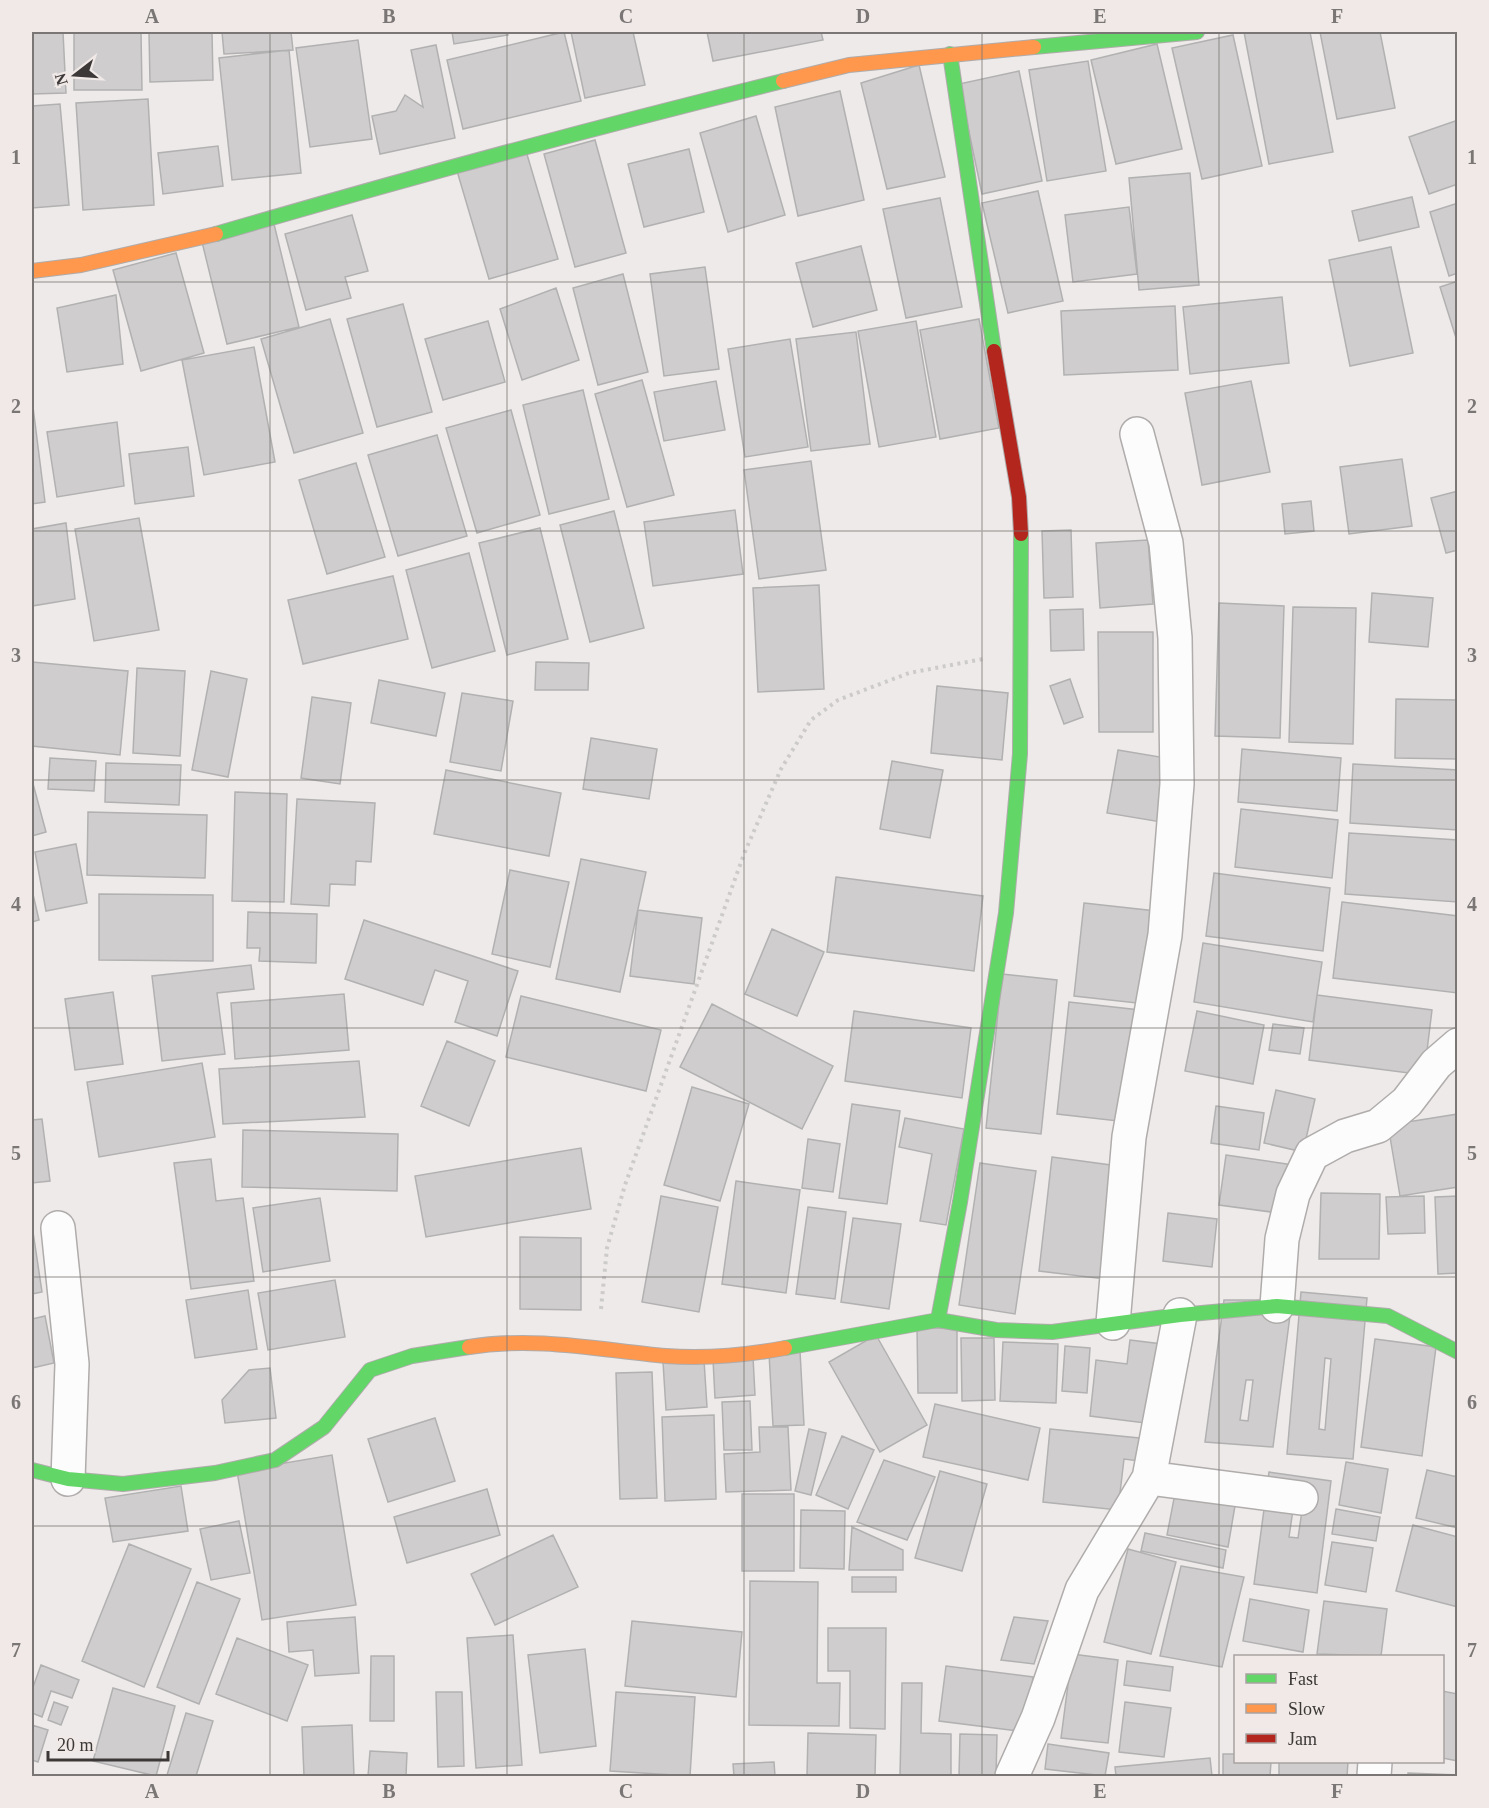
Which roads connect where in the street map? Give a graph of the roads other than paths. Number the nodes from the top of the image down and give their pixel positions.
1 (1197, 32) edge
2 (950, 54) junction
3 (32, 271) edge
4 (1137, 434) dead end
5 (1458, 1045) edge
6 (57, 1228) dead end
7 (1277, 1306) junction
8 (1180, 1315) junction
9 (938, 1320) junction
10 (1113, 1323) junction
11 (1458, 1352) edge
12 (32, 1470) edge
13 (1149, 1478) junction
14 (68, 1479) junction
15 (1301, 1498) dead end
16 (1012, 1776) edge

1 - 2 street
2 - 3 street
2 - 9 street
4 - 10 street
5 - 7 street
6 - 14 street
7 - 8 street
7 - 11 street
8 - 10 street
8 - 13 street
9 - 10 street
9 - 14 street
12 - 14 street
13 - 15 street
13 - 16 street

